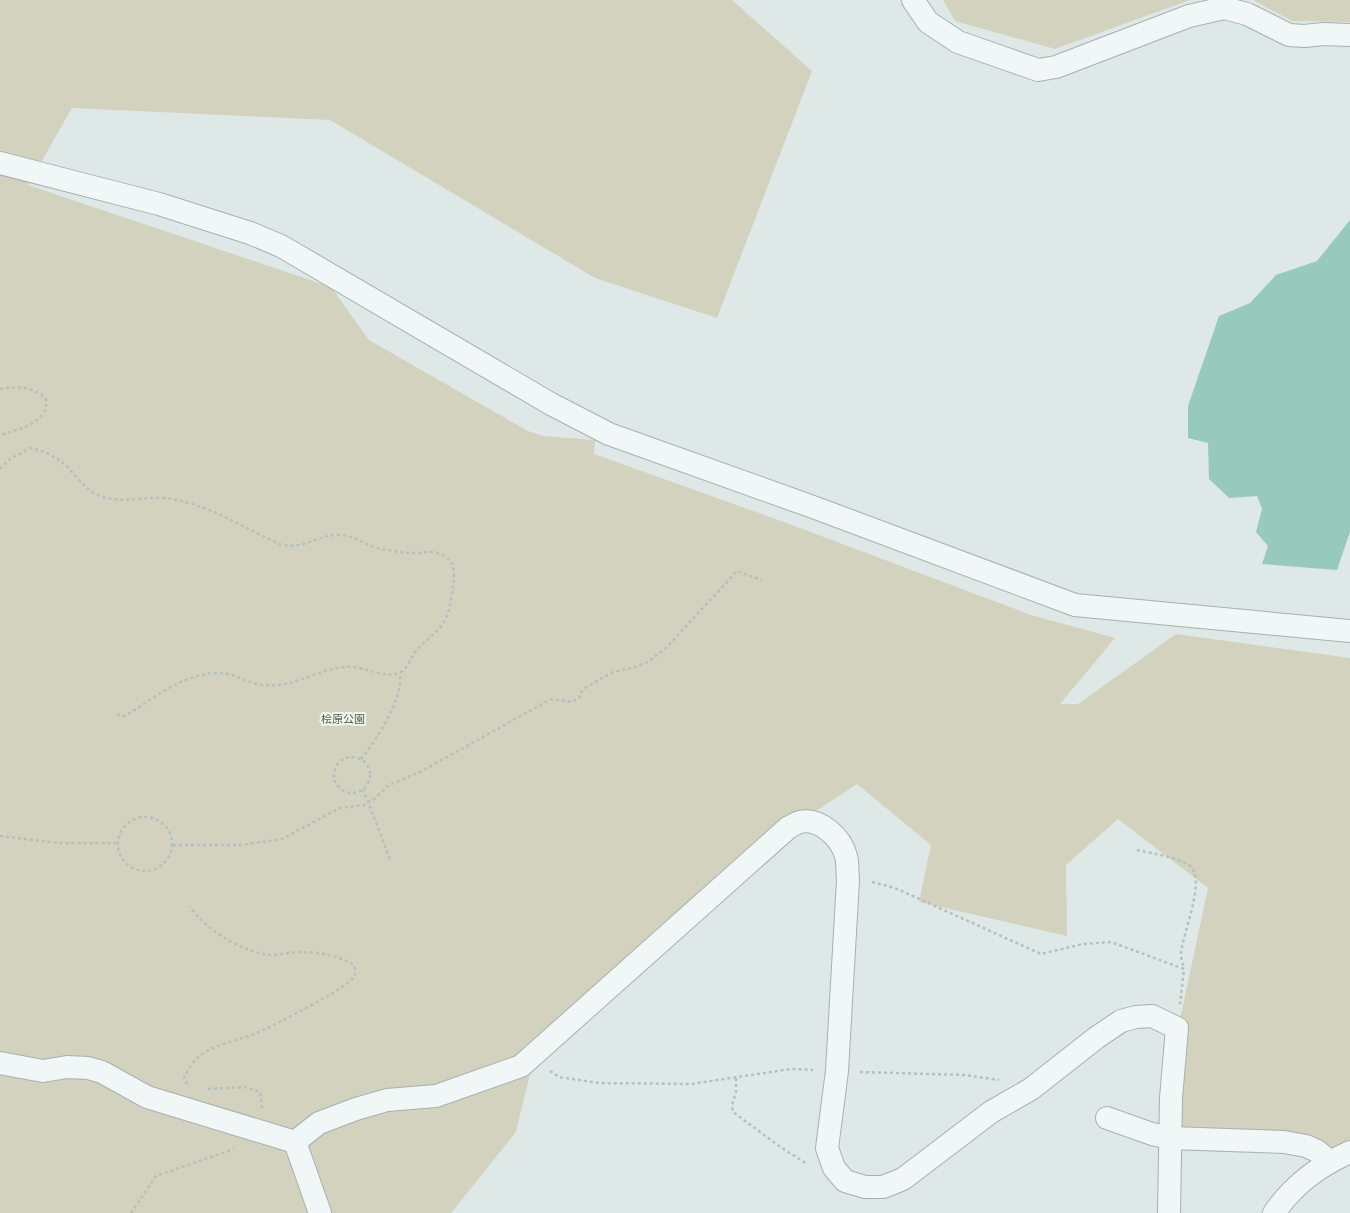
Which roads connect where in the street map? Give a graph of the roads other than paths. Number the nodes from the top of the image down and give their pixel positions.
1 (913, 0) edge
2 (1350, 35) edge
3 (0, 164) edge
4 (1350, 632) edge
5 (0, 1063) edge
6 (1107, 1118) dead end
7 (1170, 1138) junction
8 (296, 1142) junction
9 (1350, 1152) edge
10 (1329, 1161) junction
11 (320, 1213) edge
12 (1169, 1213) edge
13 (1274, 1213) edge

1 - 2 street
3 - 4 street
5 - 8 street
6 - 7 street
7 - 8 street
7 - 10 street
7 - 12 street
8 - 11 street
9 - 10 street
10 - 13 street

